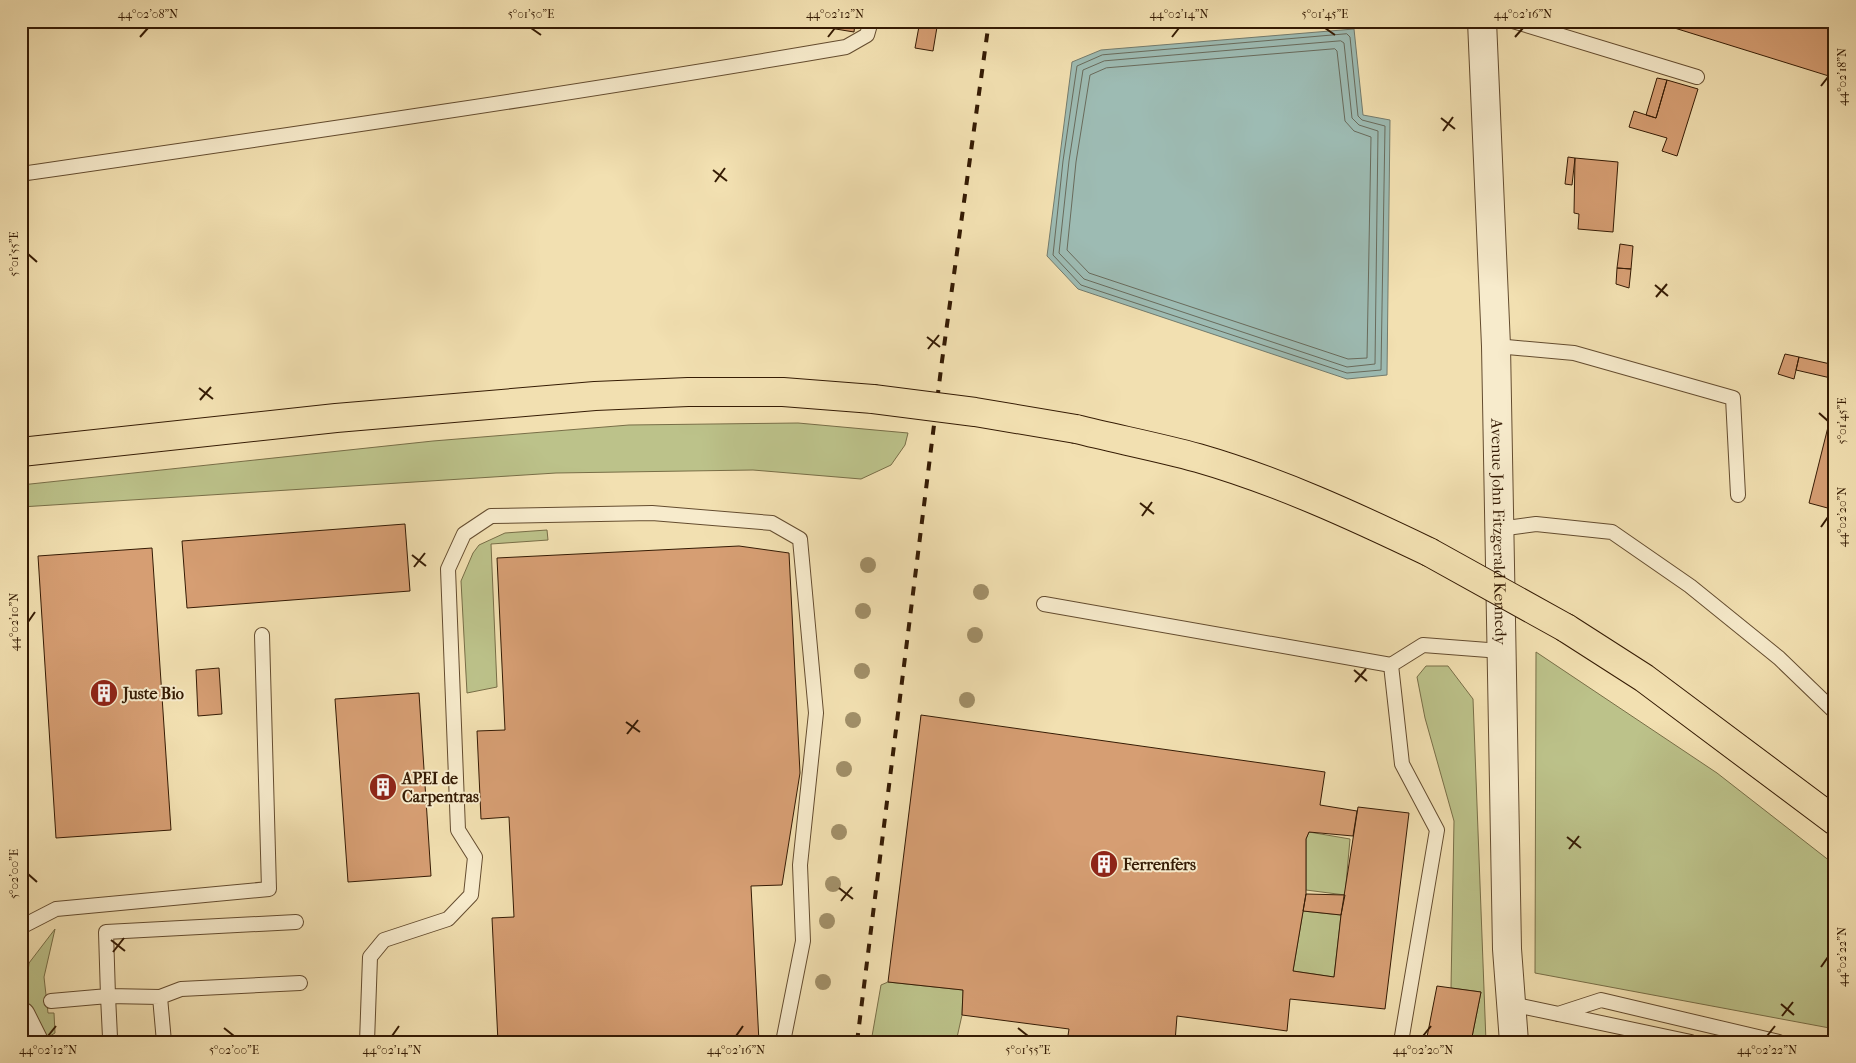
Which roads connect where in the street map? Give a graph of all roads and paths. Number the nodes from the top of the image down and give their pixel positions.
1 (871, 21) edge
2 (1482, 21) edge
3 (1513, 21) edge
4 (1697, 77) dead end
5 (21, 174) edge
6 (1496, 346) junction
7 (21, 452) edge
8 (1738, 495) dead end
9 (1499, 529) junction
10 (1044, 604) dead end
11 (262, 635) dead end
12 (1501, 651) junction
13 (1391, 665) junction
14 (1835, 712) edge
15 (1835, 821) edge
16 (296, 922) dead end
17 (21, 927) edge
18 (300, 983) dead end
19 (108, 996) junction
20 (160, 997) junction
21 (51, 1001) dead end
22 (1511, 1004) junction
23 (1558, 1014) junction
24 (21, 1016) edge
25 (110, 1037) dead end
26 (34, 1042) edge
27 (164, 1042) edge
28 (367, 1042) edge
29 (783, 1042) edge
30 (1401, 1042) edge
31 (1514, 1042) edge
32 (1691, 1042) edge
33 (1778, 1042) edge

1 - 5 lane
2 - 6 street, Avenue John Fitzgerald Kennedy
3 - 4 lane
6 - 8 lane
6 - 9 street, Avenue John Fitzgerald Kennedy
7 - 15 main road, bridge
9 - 12 street, Avenue John Fitzgerald Kennedy
9 - 14 lane
10 - 13 lane
11 - 17 lane
12 - 13 lane
12 - 22 street, Avenue John Fitzgerald Kennedy
13 - 30 lane
16 - 19 lane
18 - 20 lane
19 - 20 lane
19 - 21 lane
19 - 25 lane
20 - 27 lane
22 - 23 lane
22 - 31 street, Avenue John Fitzgerald Kennedy
23 - 32 lane
23 - 33 lane
24 - 26 street
28 - 29 lane

